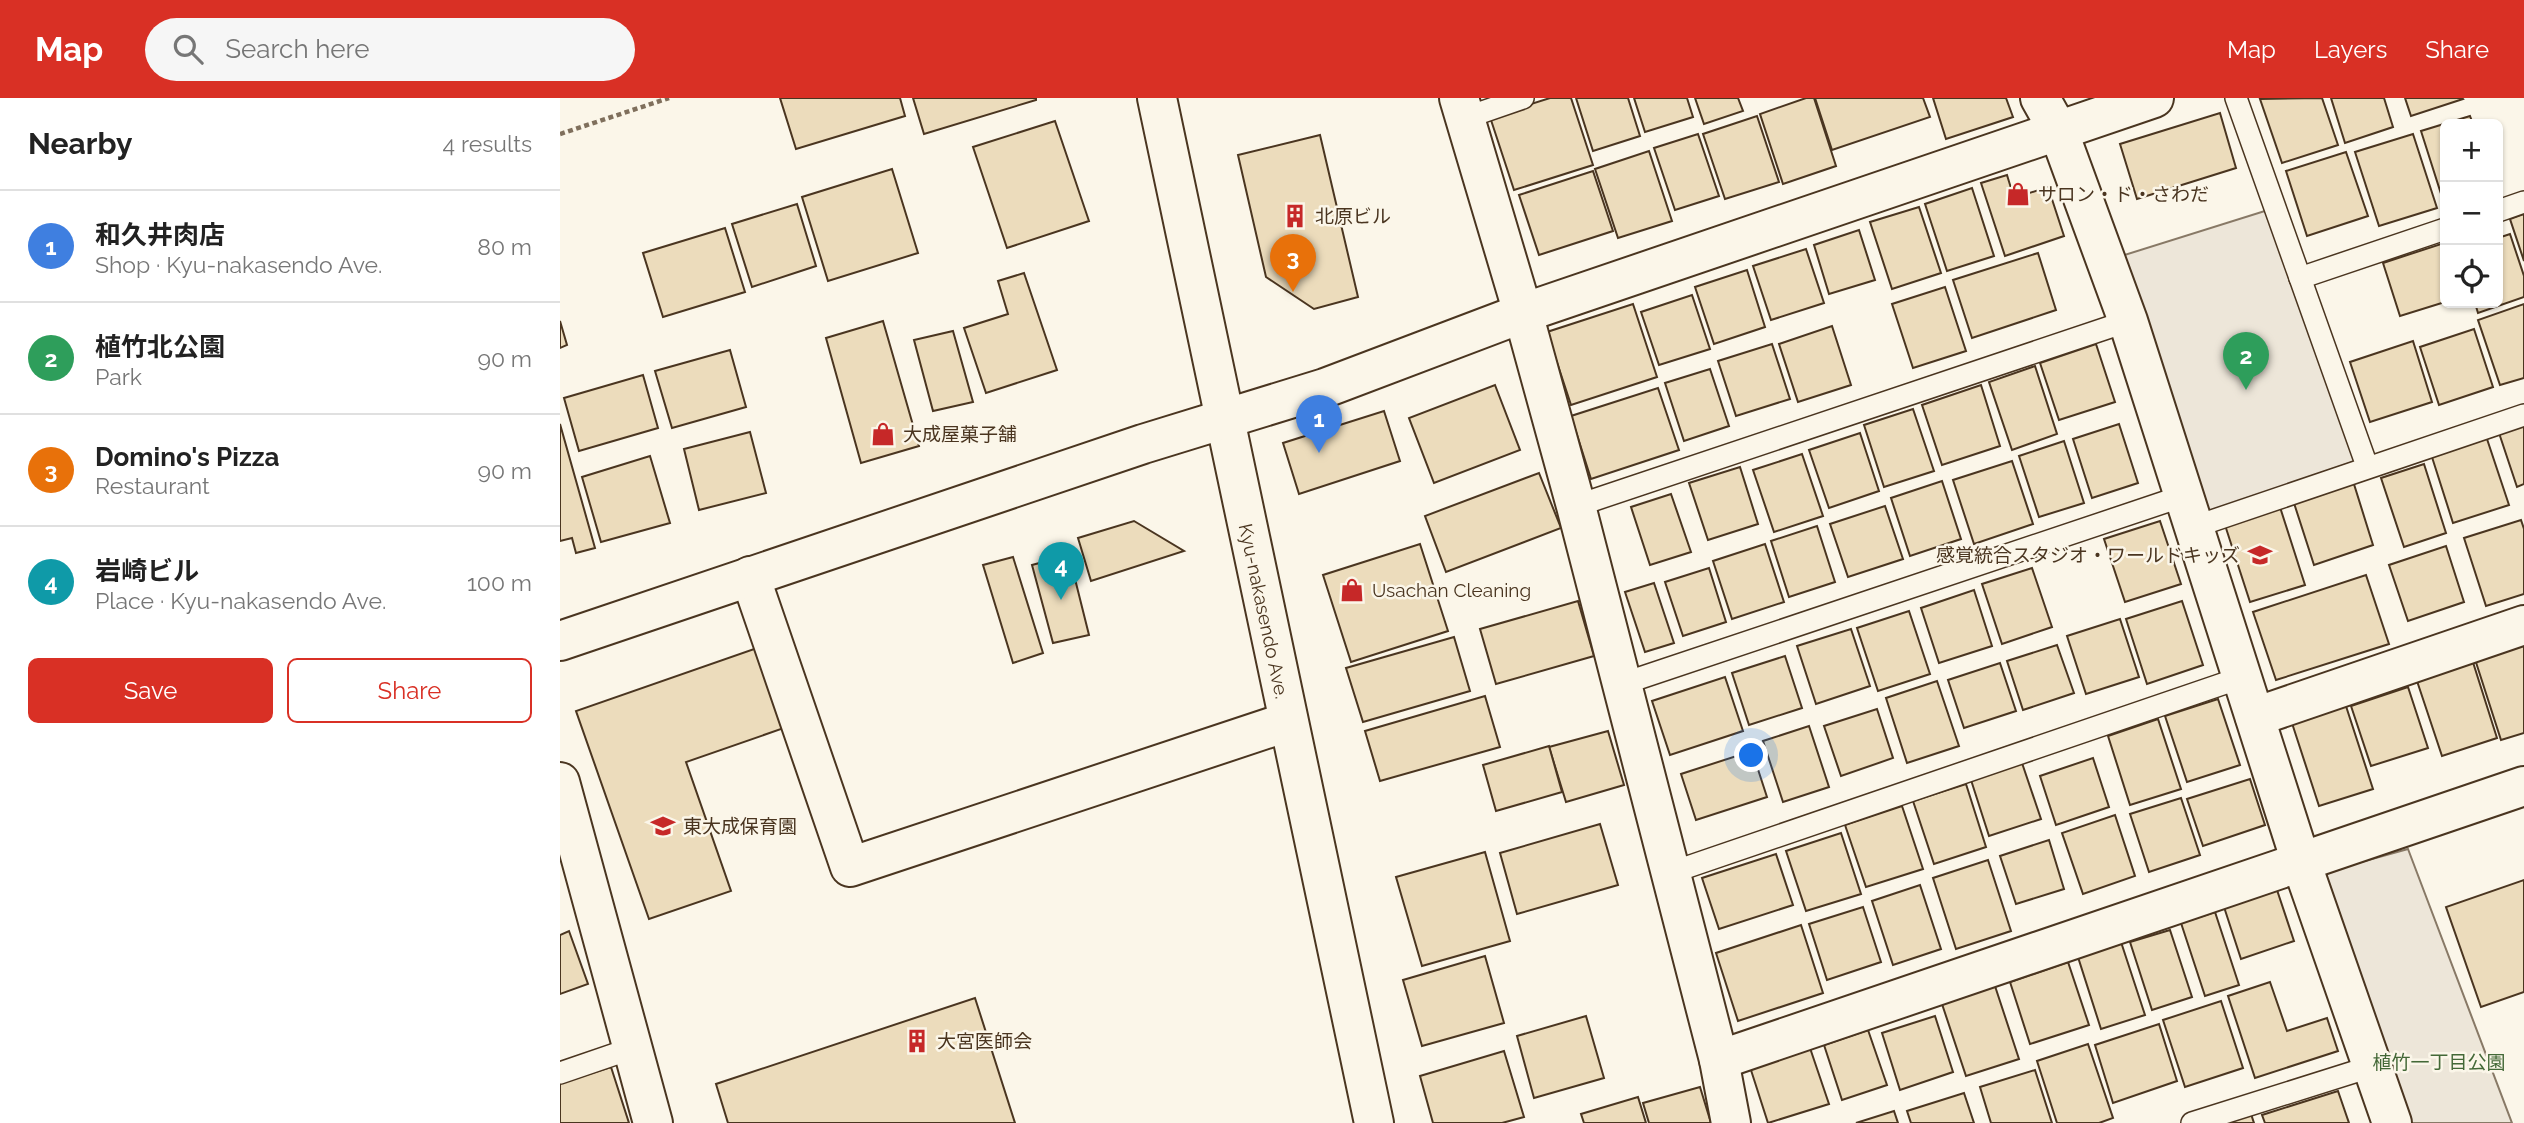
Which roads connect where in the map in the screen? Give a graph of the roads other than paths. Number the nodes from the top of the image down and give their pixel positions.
1 (1157, 98) edge
2 (1523, 98) edge
3 (2154, 98) edge
4 (2236, 98) edge
5 (1462, 108) edge
6 (2049, 114) edge
7 (2524, 202) edge
8 (2503, 209) edge
9 (2440, 231) edge
10 (2300, 278) junction
11 (1523, 313) junction
12 (2128, 321) junction
13 (2524, 415) edge
14 (1224, 419) junction
15 (2367, 467) junction
16 (1576, 506) junction
17 (2188, 511) junction
18 (750, 576) junction
19 (2524, 625) edge
20 (560, 641) edge
21 (2243, 677) junction
22 (1622, 684) junction
23 (2255, 718) junction
24 (1287, 722) junction
25 (560, 782) edge
26 (2524, 786) edge
27 (2301, 862) junction
28 (1671, 873) junction
29 (633, 1048) junction
30 (1719, 1060) junction
31 (2373, 1066) junction
32 (560, 1073) edge
33 (653, 1123) edge
34 (1374, 1123) edge
35 (1731, 1123) edge
36 (2192, 1123) edge
37 (2392, 1123) edge

1 - 14 street, Kyu-nakasendo Ave.
2 - 5 lane
3 - 6 street
4 - 10 lane
5 - 11 street
6 - 11 street
6 - 12 street
7 - 8 lane
9 - 10 lane
10 - 15 lane
11 - 14 street
11 - 16 street
12 - 16 lane
12 - 17 street
13 - 15 lane
14 - 18 street
14 - 24 street, Kyu-nakasendo Ave.
15 - 17 lane
16 - 22 street
17 - 21 street
17 - 22 lane
18 - 20 street
18 - 24 street
19 - 23 street
21 - 23 street
21 - 28 lane
22 - 28 street
23 - 27 street
24 - 34 street, Kyu-nakasendo Ave.
25 - 29 street
26 - 27 street
27 - 30 street
27 - 31 street
28 - 30 street
29 - 32 lane
29 - 33 street
30 - 35 street
31 - 36 lane
31 - 37 street

